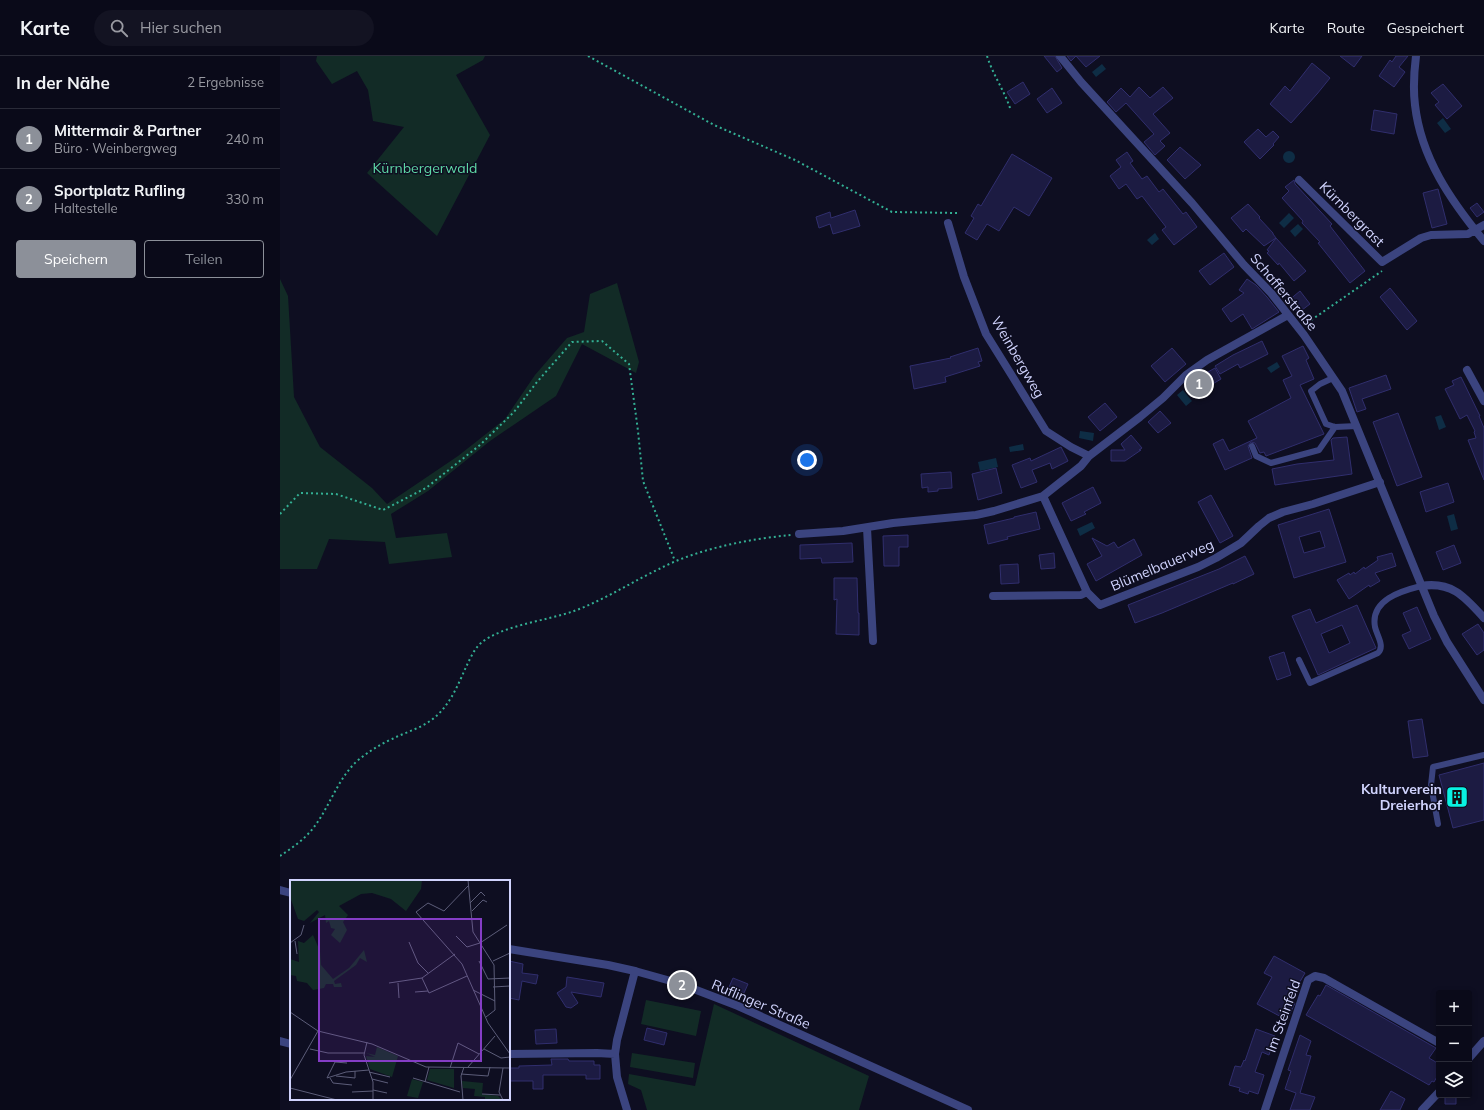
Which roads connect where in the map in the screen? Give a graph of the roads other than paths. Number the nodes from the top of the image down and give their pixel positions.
1 (1060, 56) edge
2 (1416, 56) edge
3 (1299, 180) dead end
4 (948, 223) dead end
5 (1484, 225) edge
6 (1475, 231) junction
7 (1484, 241) edge
8 (1288, 315) junction
9 (1467, 370) dead end
10 (1333, 378) junction
11 (1484, 401) edge
12 (1357, 426) junction
13 (1335, 427) junction
14 (1252, 446) dead end
15 (1089, 456) junction
16 (1380, 482) junction
17 (1043, 496) junction
18 (867, 528) junction
19 (799, 534) road end
20 (1421, 586) junction
21 (1086, 592) junction
22 (993, 596) dead end
23 (1484, 618) edge
24 (873, 641) dead end
25 (1299, 660) dead end
26 (1484, 700) edge
27 (1484, 756) edge
28 (1438, 824) dead end
29 (280, 890) edge
30 (290, 893) edge
31 (510, 949) edge
32 (635, 971) junction
33 (280, 1041) edge
34 (1436, 1041) edge
35 (1484, 1041) edge
36 (290, 1044) edge
37 (510, 1054) edge
38 (615, 1054) junction
39 (1472, 1055) edge
40 (1436, 1095) edge
41 (627, 1110) edge
42 (968, 1110) edge
43 (1265, 1110) edge
44 (1422, 1110) edge

1 - 8 street, Schafferstraße
2 - 6 street
3 - 6 street, Kürnbergrast
4 - 15 street, Weinbergweg
5 - 6 street
6 - 7 street
8 - 10 street, Schafferstraße
8 - 15 street
9 - 11 street
10 - 12 street, Schafferstraße
10 - 13 lane
12 - 13 lane
12 - 16 street, Schafferstraße
13 - 14 lane
15 - 17 street
16 - 20 street, Schafferstraße
16 - 21 street, Blümelbauerweg
17 - 18 street
17 - 21 street, Blümelbauerweg
18 - 19 street
18 - 24 street
20 - 23 street
20 - 25 lane
20 - 26 street, Schafferstraße
21 - 22 street
27 - 28 lane
29 - 30 street
31 - 32 street, Ruflinger Straße
32 - 38 street
32 - 42 street, Ruflinger Straße
33 - 36 street
34 - 43 street, Im Steinfeld
35 - 39 street
37 - 38 street
38 - 41 street
40 - 44 street

